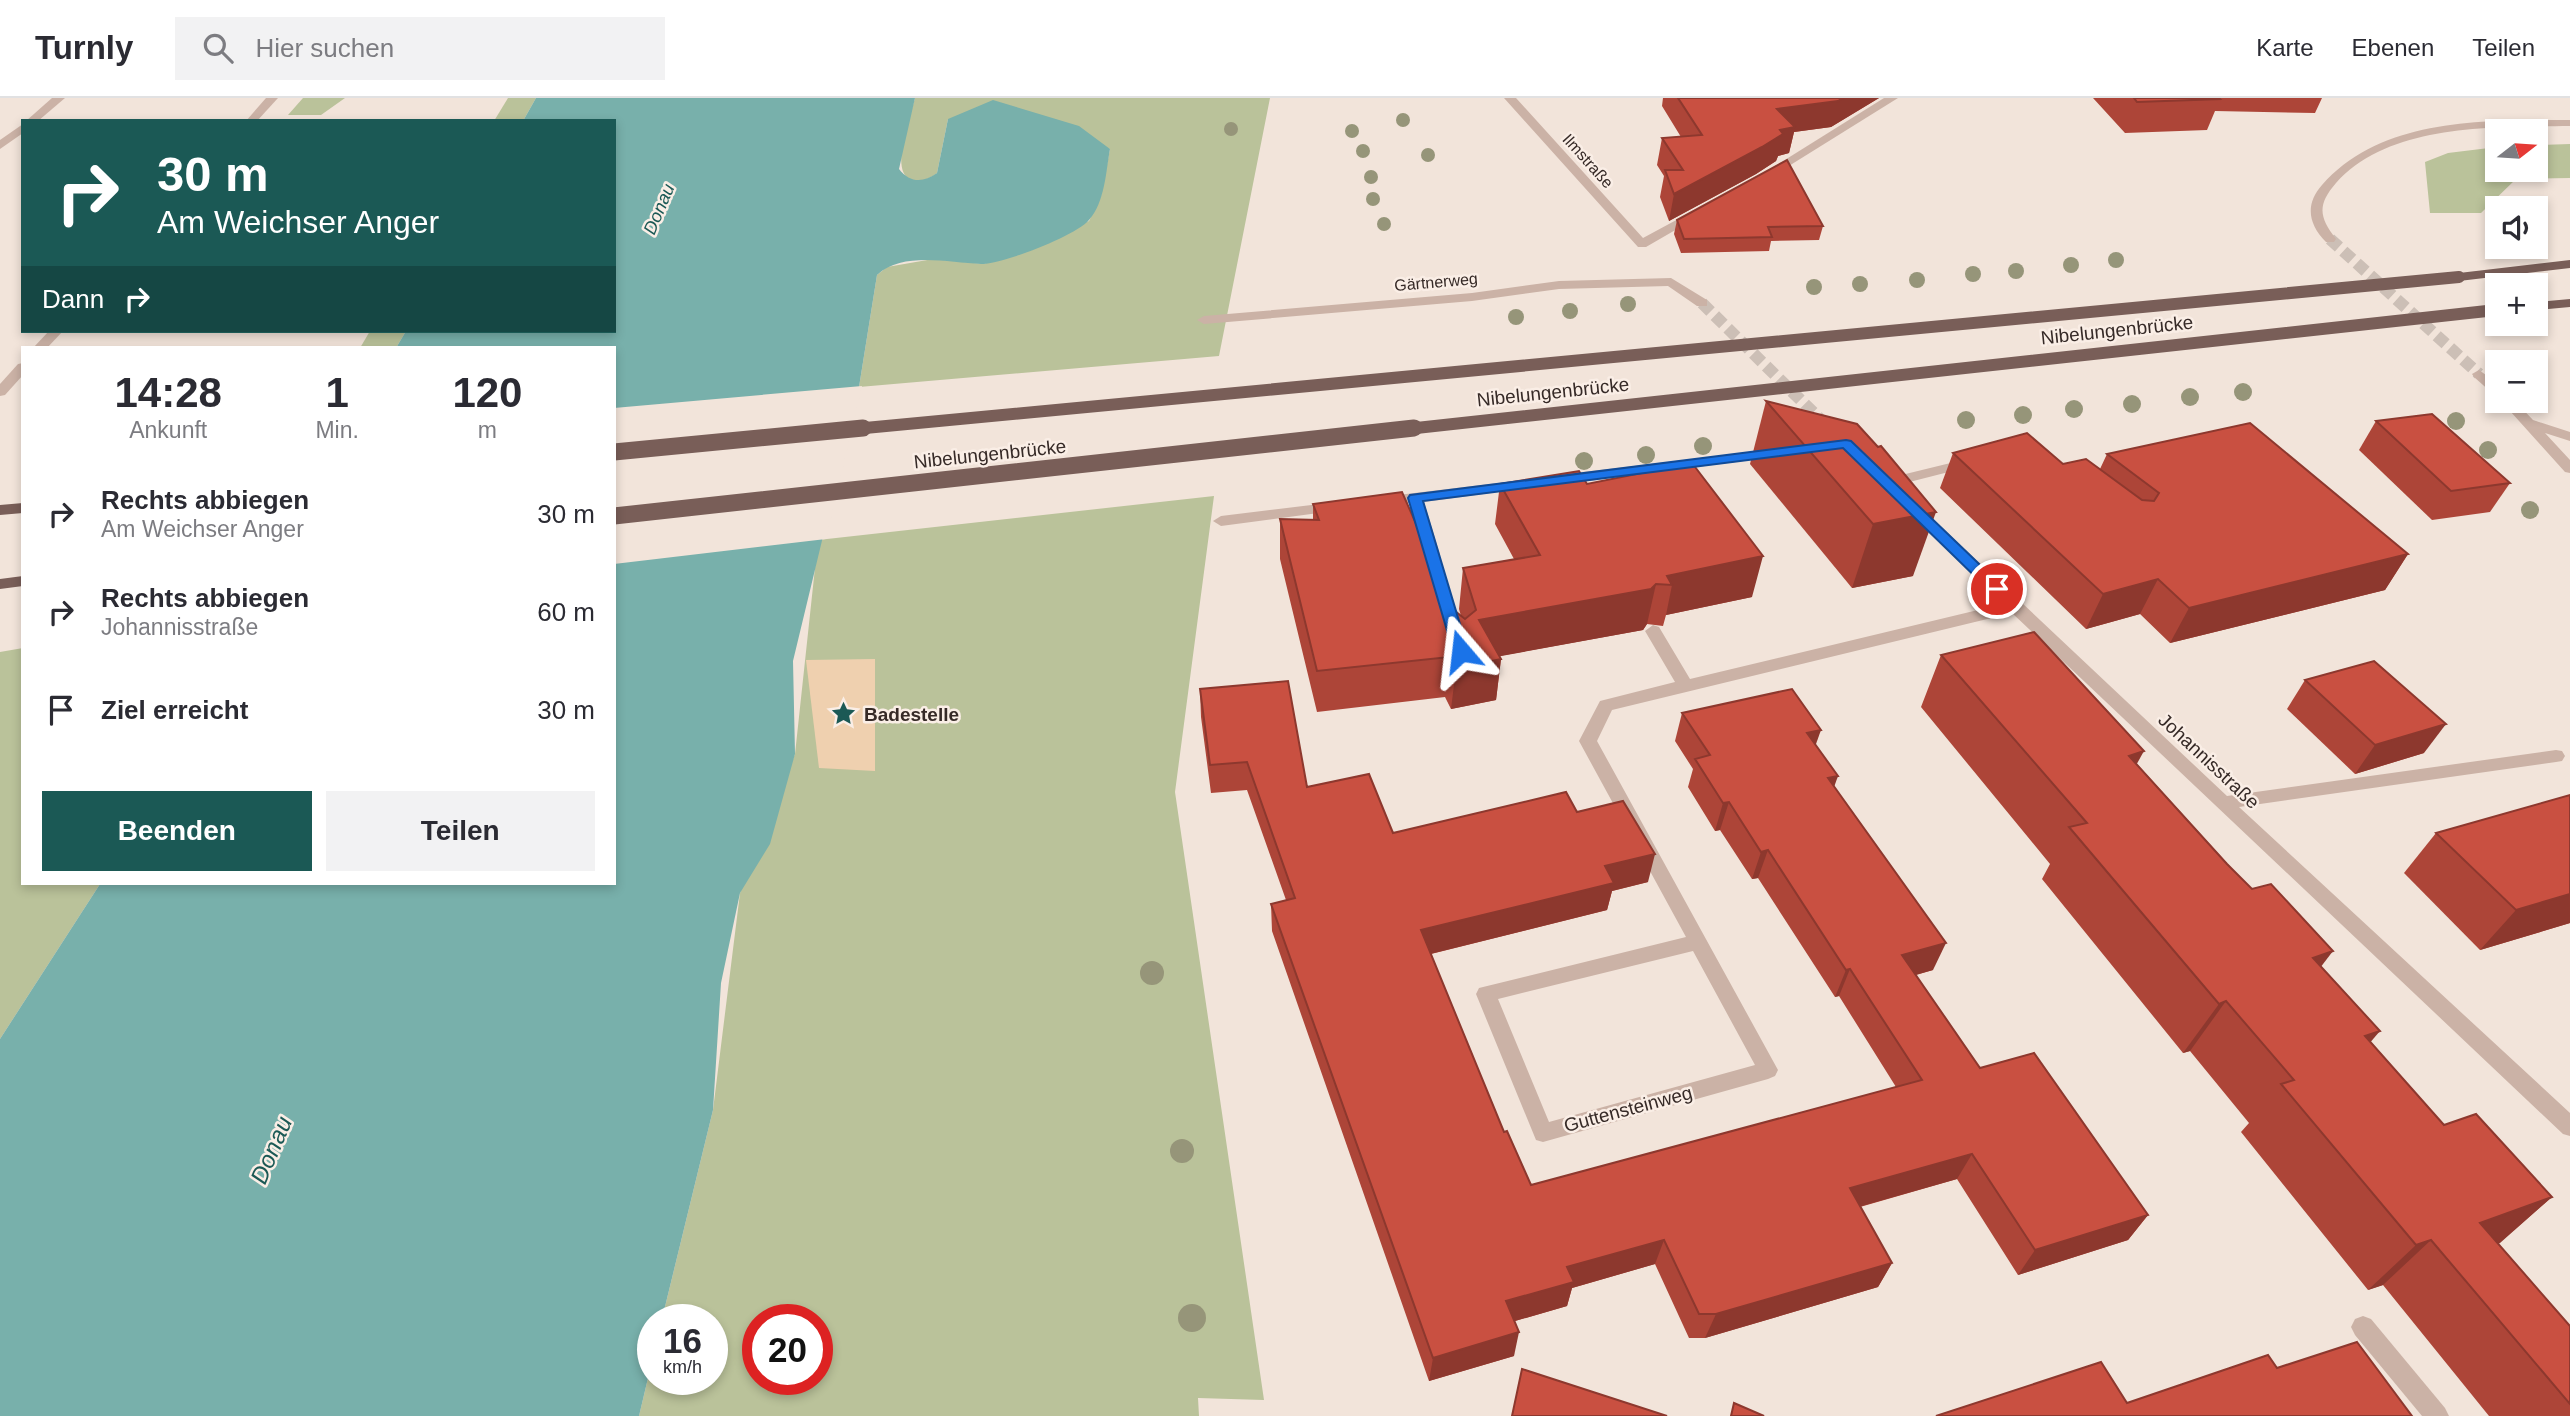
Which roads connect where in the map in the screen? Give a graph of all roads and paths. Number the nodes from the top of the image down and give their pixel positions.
1 (59, 98) edge
2 (272, 98) edge
3 (1510, 98) edge
4 (1892, 98) edge
5 (33, 119) edge
6 (253, 119) edge
7 (2570, 123) edge
8 (21, 129) edge
9 (0, 146) edge
10 (1761, 179) edge
11 (1714, 205) edge
12 (2330, 239) tunnel mouth
13 (2570, 264) edge
14 (1702, 303) tunnel mouth
15 (2570, 303) edge
16 (2548, 305) edge
17 (2485, 311) edge
18 (1204, 320) dead end
19 (54, 333) edge
20 (42, 346) edge
21 (21, 369) edge
22 (2479, 374) tunnel mouth
23 (2485, 379) edge
24 (0, 392) edge
25 (2521, 413) edge
26 (2530, 422) junction
27 (2570, 437) edge
28 (1793, 450) edge
29 (616, 452) edge
30 (1989, 460) edge
31 (1871, 468) edge
32 (2570, 469) edge
33 (1886, 482) junction
34 (1415, 498) junction
35 (21, 508) edge
36 (0, 510) edge
37 (616, 516) edge
38 (1221, 521) dead end
39 (1438, 574) edge
40 (21, 581) edge
41 (0, 584) edge
42 (2015, 607) junction
43 (1653, 631) dead end
44 (1686, 686) junction
45 (2556, 756) dead end
46 (2224, 803) junction
47 (1699, 942) junction
48 (2570, 1127) edge
49 (2363, 1327) dead end
50 (2437, 1416) edge

1 - 5 street
2 - 6 street
3 - 11 street, Ilmstraße
4 - 10 street
7 - 12 street
8 - 9 street
13 - 29 main road, Nibelungenbrücke, bridge
14 - 18 street, Gärtnerweg
15 - 16 main road
17 - 37 main road, Nibelungenbrücke, bridge
19 - 20 street
21 - 24 street
22 - 23 street
25 - 26 street
26 - 27 street
26 - 32 street
28 - 34 street
30 - 33 street
31 - 33 street, Johannisstraße
33 - 42 street, Johannisstraße
34 - 38 street
34 - 39 street
35 - 36 main road
40 - 41 main road
42 - 44 street, Guttensteinweg
42 - 46 street, Johannisstraße
43 - 44 street
44 - 47 street, Guttensteinweg
45 - 46 street
46 - 48 street, Johannisstraße
47 - 47 street, Guttensteinweg
49 - 50 street

